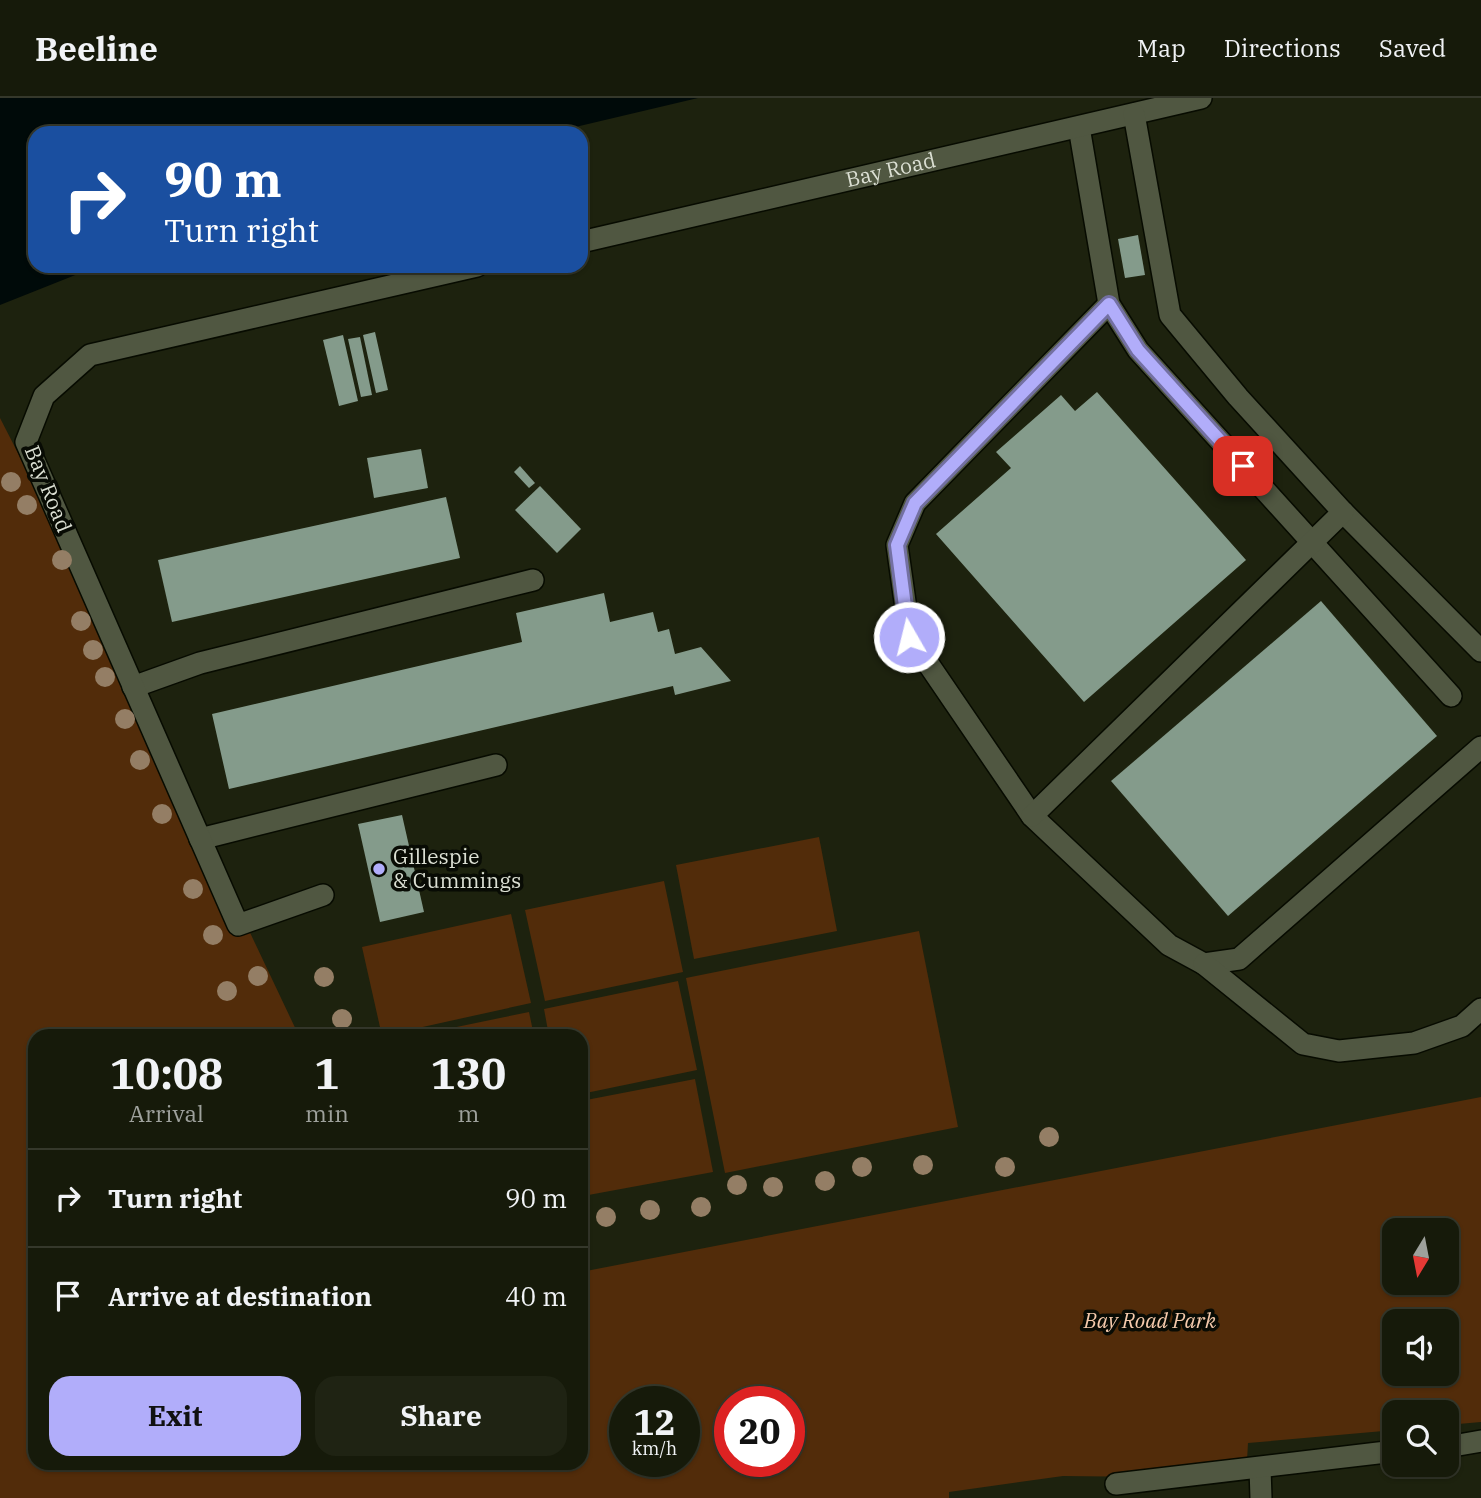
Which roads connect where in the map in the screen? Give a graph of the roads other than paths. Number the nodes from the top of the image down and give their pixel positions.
1 (1201, 98) edge
2 (1134, 114) junction
3 (1079, 127) junction
4 (588, 240) edge
5 (447, 273) edge
6 (1109, 304) junction
7 (1343, 512) junction
8 (1312, 542) junction
9 (533, 580) dead end
10 (1481, 651) edge
11 (134, 687) junction
12 (1451, 695) dead end
13 (1481, 747) edge
14 (496, 765) dead end
15 (1032, 816) junction
16 (200, 839) junction
17 (323, 895) dead end
18 (1204, 964) junction
19 (1481, 1009) edge
20 (1481, 1441) edge
21 (1459, 1445) edge
22 (1382, 1452) edge
23 (1260, 1468) junction
24 (1116, 1484) dead end
25 (1261, 1498) edge

1 - 2 street, Bay Road
2 - 3 street, Bay Road
2 - 7 street
3 - 4 street, Bay Road
3 - 6 street
5 - 11 street, Bay Road
6 - 8 street
6 - 15 street
7 - 8 street
7 - 10 street
8 - 12 street
8 - 15 street
9 - 11 street
11 - 16 street, Bay Road
13 - 18 street
14 - 16 street
15 - 18 street
16 - 17 street, Bay Road
18 - 19 street
20 - 21 street
22 - 23 street
23 - 24 street
23 - 25 street

